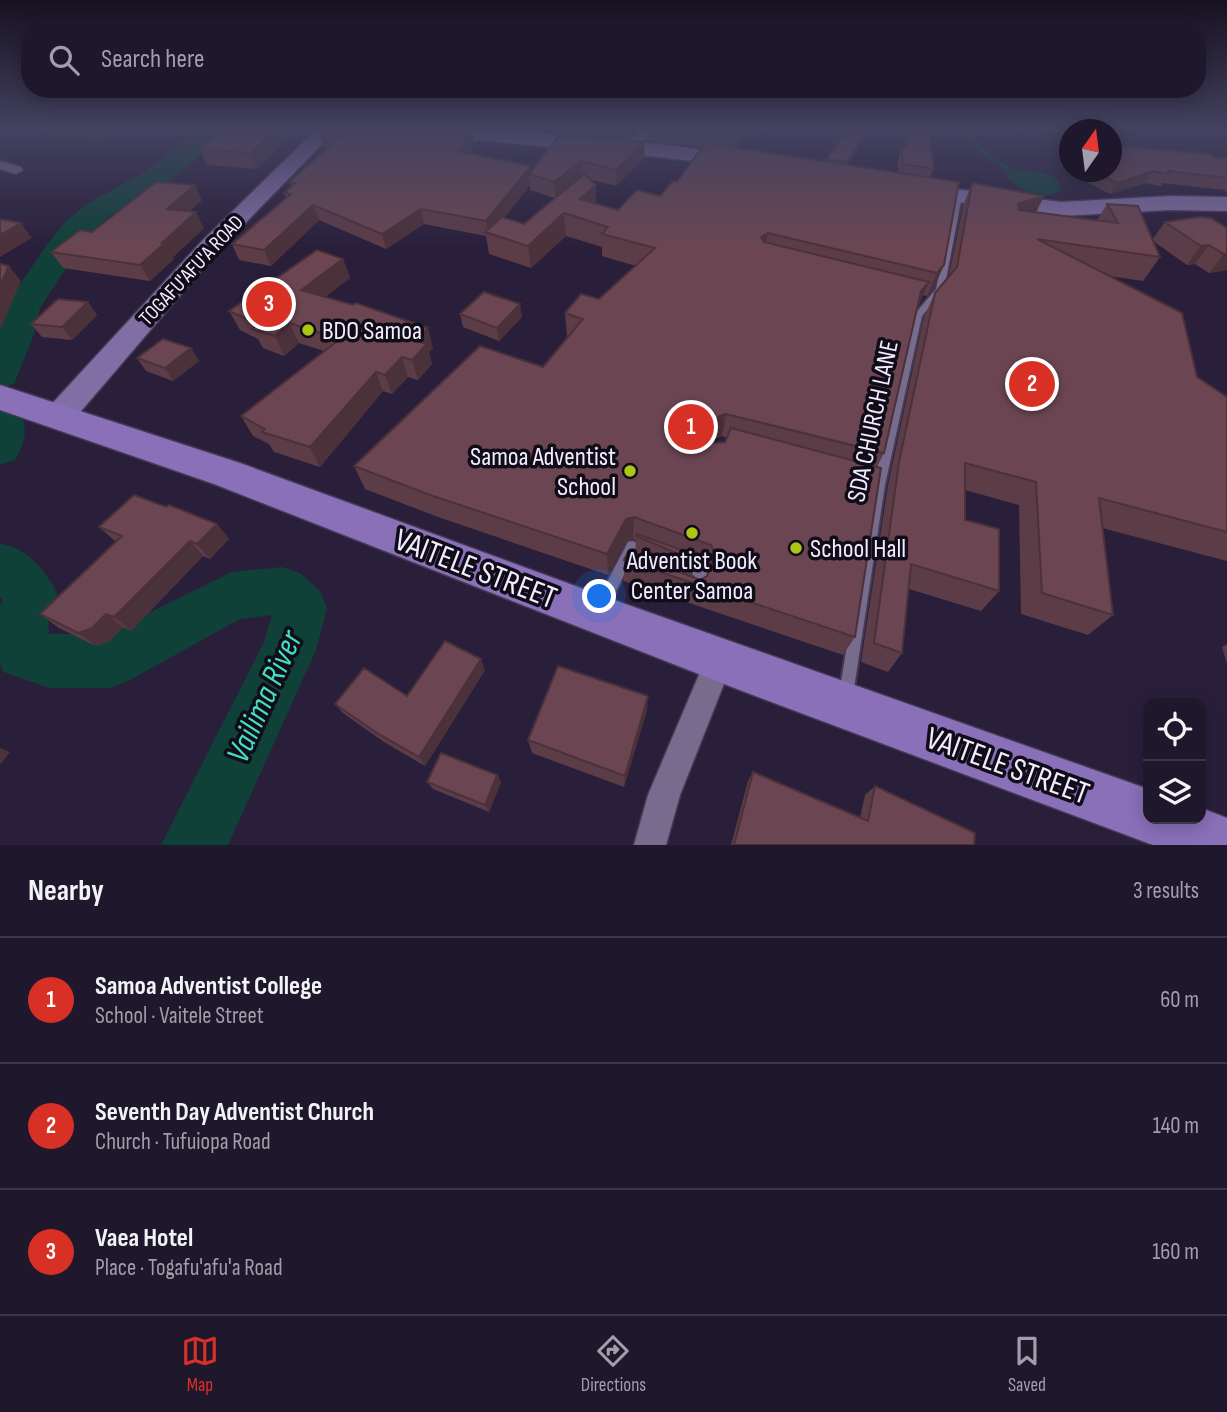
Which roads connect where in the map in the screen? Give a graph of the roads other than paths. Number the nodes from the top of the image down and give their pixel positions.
1 (285, 169) edge
2 (890, 186) edge
3 (958, 196) junction
4 (1227, 204) edge
5 (917, 299) edge
6 (930, 302) junction
7 (0, 397) edge
8 (53, 414) junction
9 (866, 482) edge
10 (879, 485) junction
11 (683, 587) edge
12 (597, 614) junction
13 (719, 661) junction
14 (844, 705) junction
15 (1143, 814) edge
16 (1170, 824) edge
17 (650, 845) edge
18 (1227, 845) edge

1 - 8 main road, TOGAFU'AFU'A ROAD
2 - 3 main road
3 - 4 main road
3 - 6 lane, SDA CHURCH LANE
5 - 6 lane
6 - 10 lane, SDA CHURCH LANE
7 - 8 main road, VAITELE STREET
8 - 12 main road, VAITELE STREET
9 - 10 lane
10 - 14 lane, SDA CHURCH LANE
11 - 12 lane
12 - 13 main road, VAITELE STREET
13 - 14 main road, VAITELE STREET
13 - 17 street
14 - 15 main road, VAITELE STREET
16 - 18 main road

